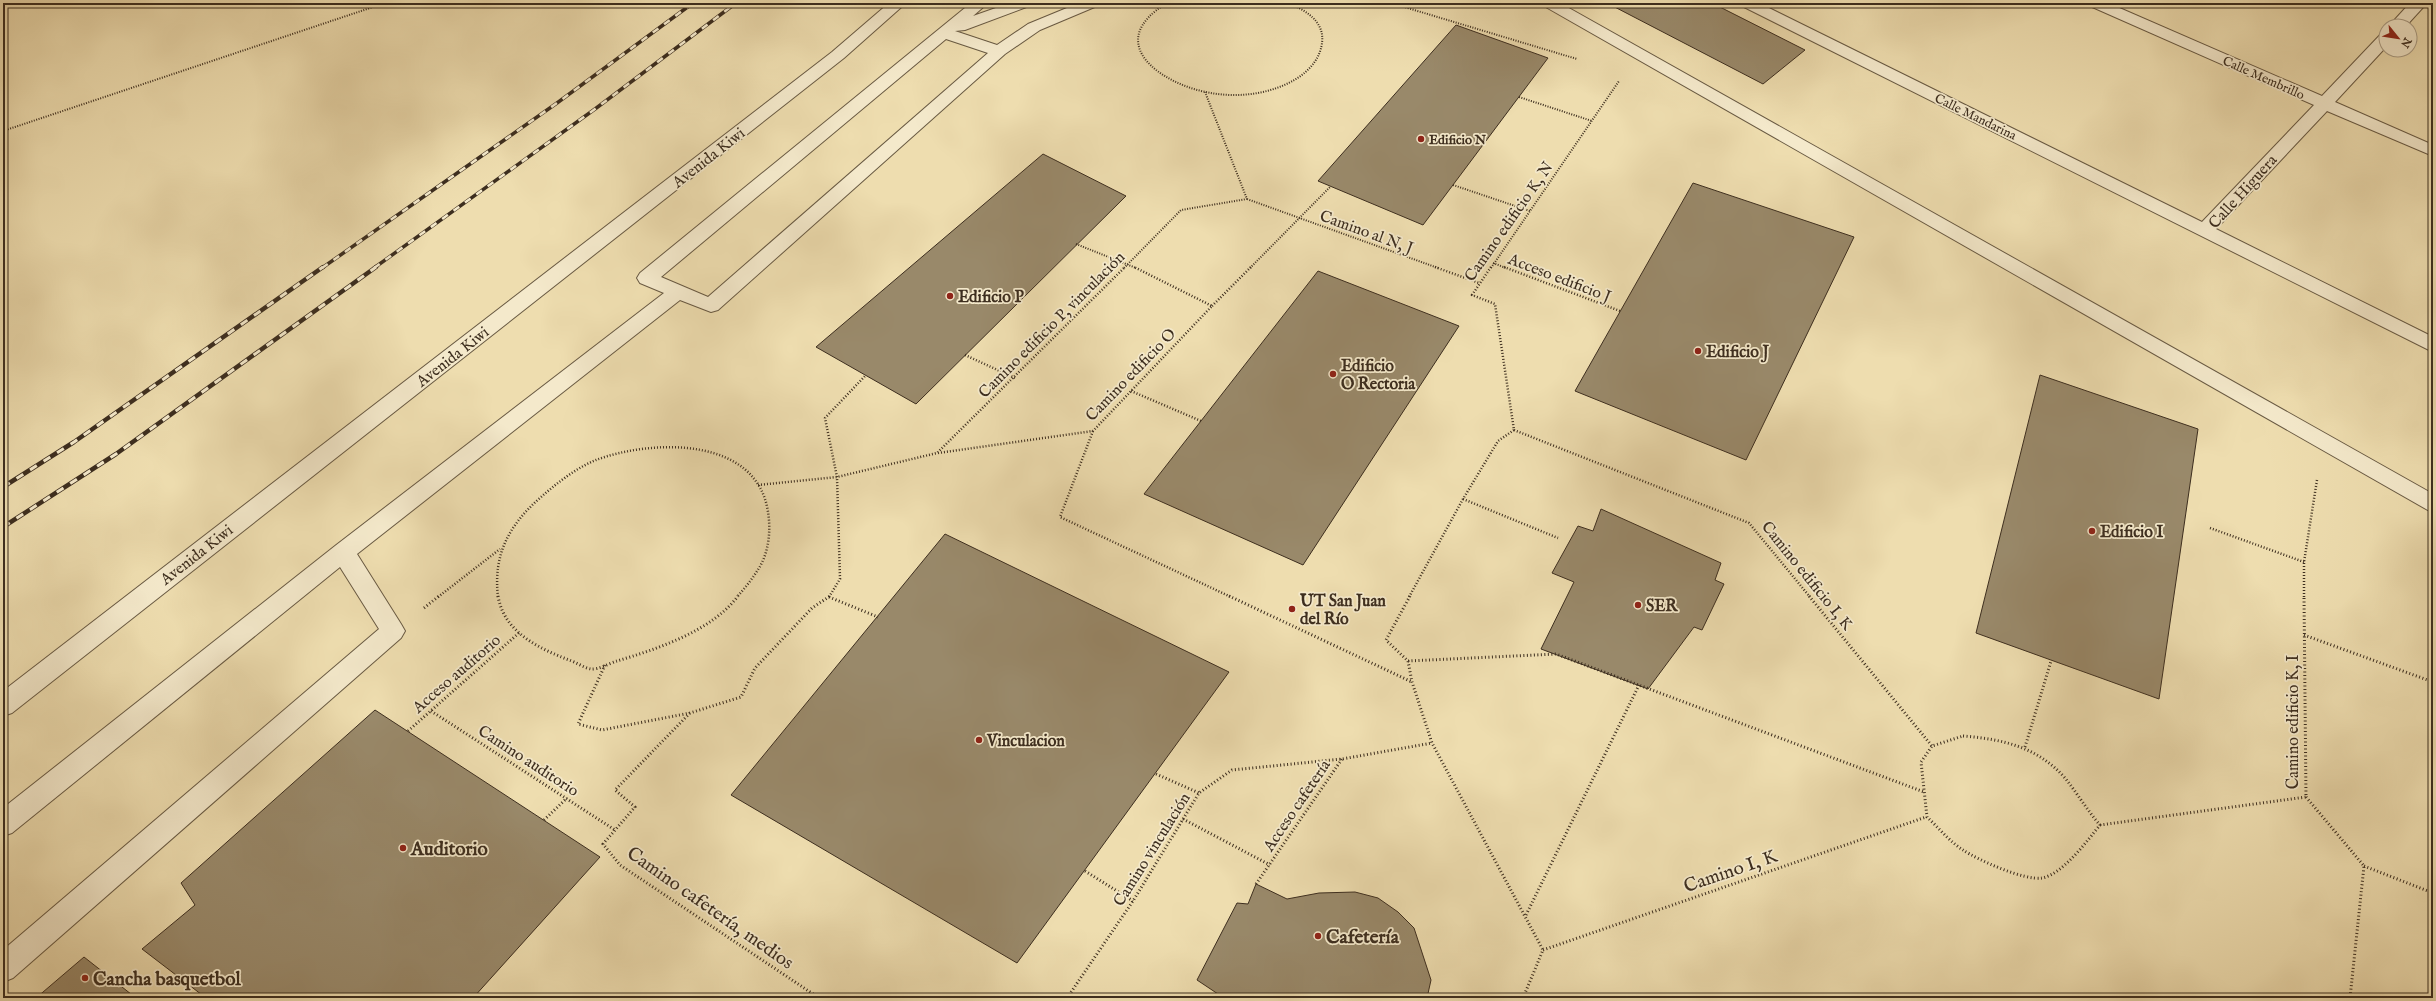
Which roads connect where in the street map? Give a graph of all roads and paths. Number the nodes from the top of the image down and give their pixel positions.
1 (385, 3) edge
2 (898, 3) edge
3 (980, 3) edge
4 (1024, 3) edge
5 (1092, 3) edge
6 (1167, 3) edge
7 (1288, 3) edge
8 (1301, 3) edge
9 (1391, 3) edge
10 (1549, 3) edge
11 (1747, 3) edge
12 (2095, 3) edge
13 (2419, 3) edge
14 (1297, 7) junction
15 (2405, 18) edge
16 (945, 33) junction
17 (2378, 46) edge
18 (999, 51) junction
19 (1579, 60) dead end
20 (1620, 79) dead end
21 (1205, 92) junction
22 (1519, 97) dead end
23 (2324, 103) junction
24 (1592, 121) junction
25 (3, 131) edge
26 (2433, 151) edge
27 (1453, 185) dead end
28 (1330, 187) dead end
29 (1247, 199) junction
30 (1530, 211) junction
31 (1300, 219) junction
32 (2205, 230) junction
33 (1076, 244) dead end
34 (1493, 263) junction
35 (1128, 264) junction
36 (1479, 283) junction
37 (678, 292) junction
38 (1212, 306) junction
39 (1620, 311) dead end
40 (2433, 346) edge
41 (965, 355) dead end
42 (866, 376) dead end
43 (1015, 378) junction
44 (1131, 391) junction
45 (1201, 421) dead end
46 (1514, 430) junction
47 (1093, 431) junction
48 (2322, 442) junction
49 (937, 453) junction
50 (837, 477) junction
51 (758, 486) junction
52 (1463, 499) junction
53 (2433, 504) edge
54 (2210, 528) dead end
55 (1558, 538) dead end
56 (500, 549) junction
57 (343, 552) junction
58 (2304, 562) junction
59 (829, 597) junction
60 (878, 617) dead end
61 (393, 631) junction
62 (520, 632) junction
63 (2304, 635) junction
64 (1408, 661) junction
65 (2051, 661) dead end
66 (605, 665) junction
67 (1412, 682) junction
68 (2433, 682) edge
69 (1640, 685) junction
70 (3, 705) edge
71 (430, 711) junction
72 (690, 713) junction
73 (408, 731) dead end
74 (1432, 743) junction
75 (1932, 746) junction
76 (2025, 747) junction
77 (1342, 759) junction
78 (1156, 774) dead end
79 (1924, 792) junction
80 (1199, 793) junction
81 (2306, 797) junction
82 (567, 798) junction
83 (1927, 817) junction
84 (1183, 819) junction
85 (544, 820) dead end
86 (3, 824) edge
87 (2100, 825) junction
88 (615, 830) junction
89 (1270, 865) junction
90 (2364, 866) junction
91 (1085, 871) dead end
92 (1256, 884) dead end
93 (2433, 893) edge
94 (1133, 901) junction
95 (1526, 916) junction
96 (1543, 950) junction
97 (3, 968) edge
98 (819, 998) edge
99 (1067, 998) edge
100 (1523, 998) edge
101 (2350, 998) edge

1 - 25 path
2 - 70 street, Avenida Kiwi
3 - 16 street
4 - 16 street
5 - 18 street
6 - 21 path
7 - 14 path
8 - 14 path
9 - 19 path
10 - 48 street
11 - 32 street, Calle Mandarina
12 - 23 street, Calle Membrillo
13 - 15 street
14 - 21 path
16 - 18 street
16 - 37 street
17 - 23 street, Calle Higuera
18 - 37 street
20 - 24 path, Camino edificio K, N
21 - 29 path
22 - 24 path
23 - 26 street, Calle Membrillo
23 - 32 street, Calle Higuera
24 - 30 path, Camino edificio K, N
27 - 30 path
28 - 31 path, Camino edificio O
29 - 31 path, Camino al N, J
29 - 35 path, Camino edificio P, vinculación
30 - 34 path, Camino edificio K, N
31 - 36 path, Camino al N, J
31 - 38 path, Camino edificio O
32 - 40 street, Calle Higuera
33 - 35 path
34 - 36 path, Camino edificio K, N
34 - 39 path, Acceso edificio J
35 - 38 path
35 - 43 path, Camino edificio P, vinculación
36 - 46 path, Camino edificio K, N
37 - 57 street
38 - 44 path, Camino edificio O
41 - 43 path
42 - 50 path
43 - 49 path, Camino edificio P, vinculación
44 - 45 path
44 - 47 path, Camino edificio O
46 - 52 path
46 - 75 path, Camino edificio I, K
47 - 49 path, Camino edificio O
47 - 67 path
48 - 53 street
48 - 58 path, Camino edificio K, I
49 - 50 path
50 - 51 path
50 - 59 path
51 - 56 path
51 - 66 path
52 - 55 path
52 - 64 path
54 - 58 path
56 - 61 path
56 - 62 path
57 - 61 street
57 - 86 street
58 - 63 path, Camino edificio K, I
59 - 60 path
59 - 72 path
61 - 97 street
62 - 66 path
62 - 71 path, Acceso auditorio
63 - 68 path
63 - 81 path, Camino edificio K, I
64 - 67 path
64 - 69 path
65 - 76 path
66 - 72 path
67 - 74 path
69 - 79 path
69 - 95 path
71 - 73 path, Acceso auditorio
71 - 82 path, Camino auditorio
72 - 88 path, Camino cafetería, medios
74 - 77 path, Camino vinculación
74 - 95 path
75 - 76 path
75 - 79 path
76 - 87 path
77 - 80 path, Camino vinculación
77 - 89 path, Acceso cafetería
78 - 80 path
79 - 83 path
80 - 84 path, Camino vinculación
81 - 87 path, Camino edificio K, I
81 - 90 path
82 - 85 path
82 - 88 path, Camino auditorio
83 - 87 path
83 - 96 path, Camino I, K
84 - 89 path, Acceso cafetería
84 - 94 path, Camino vinculación
88 - 98 path, Camino cafetería, medios
89 - 92 path, Acceso cafetería
90 - 93 path
90 - 101 path
91 - 94 path
94 - 99 path, Camino vinculación
95 - 96 path
96 - 100 path

